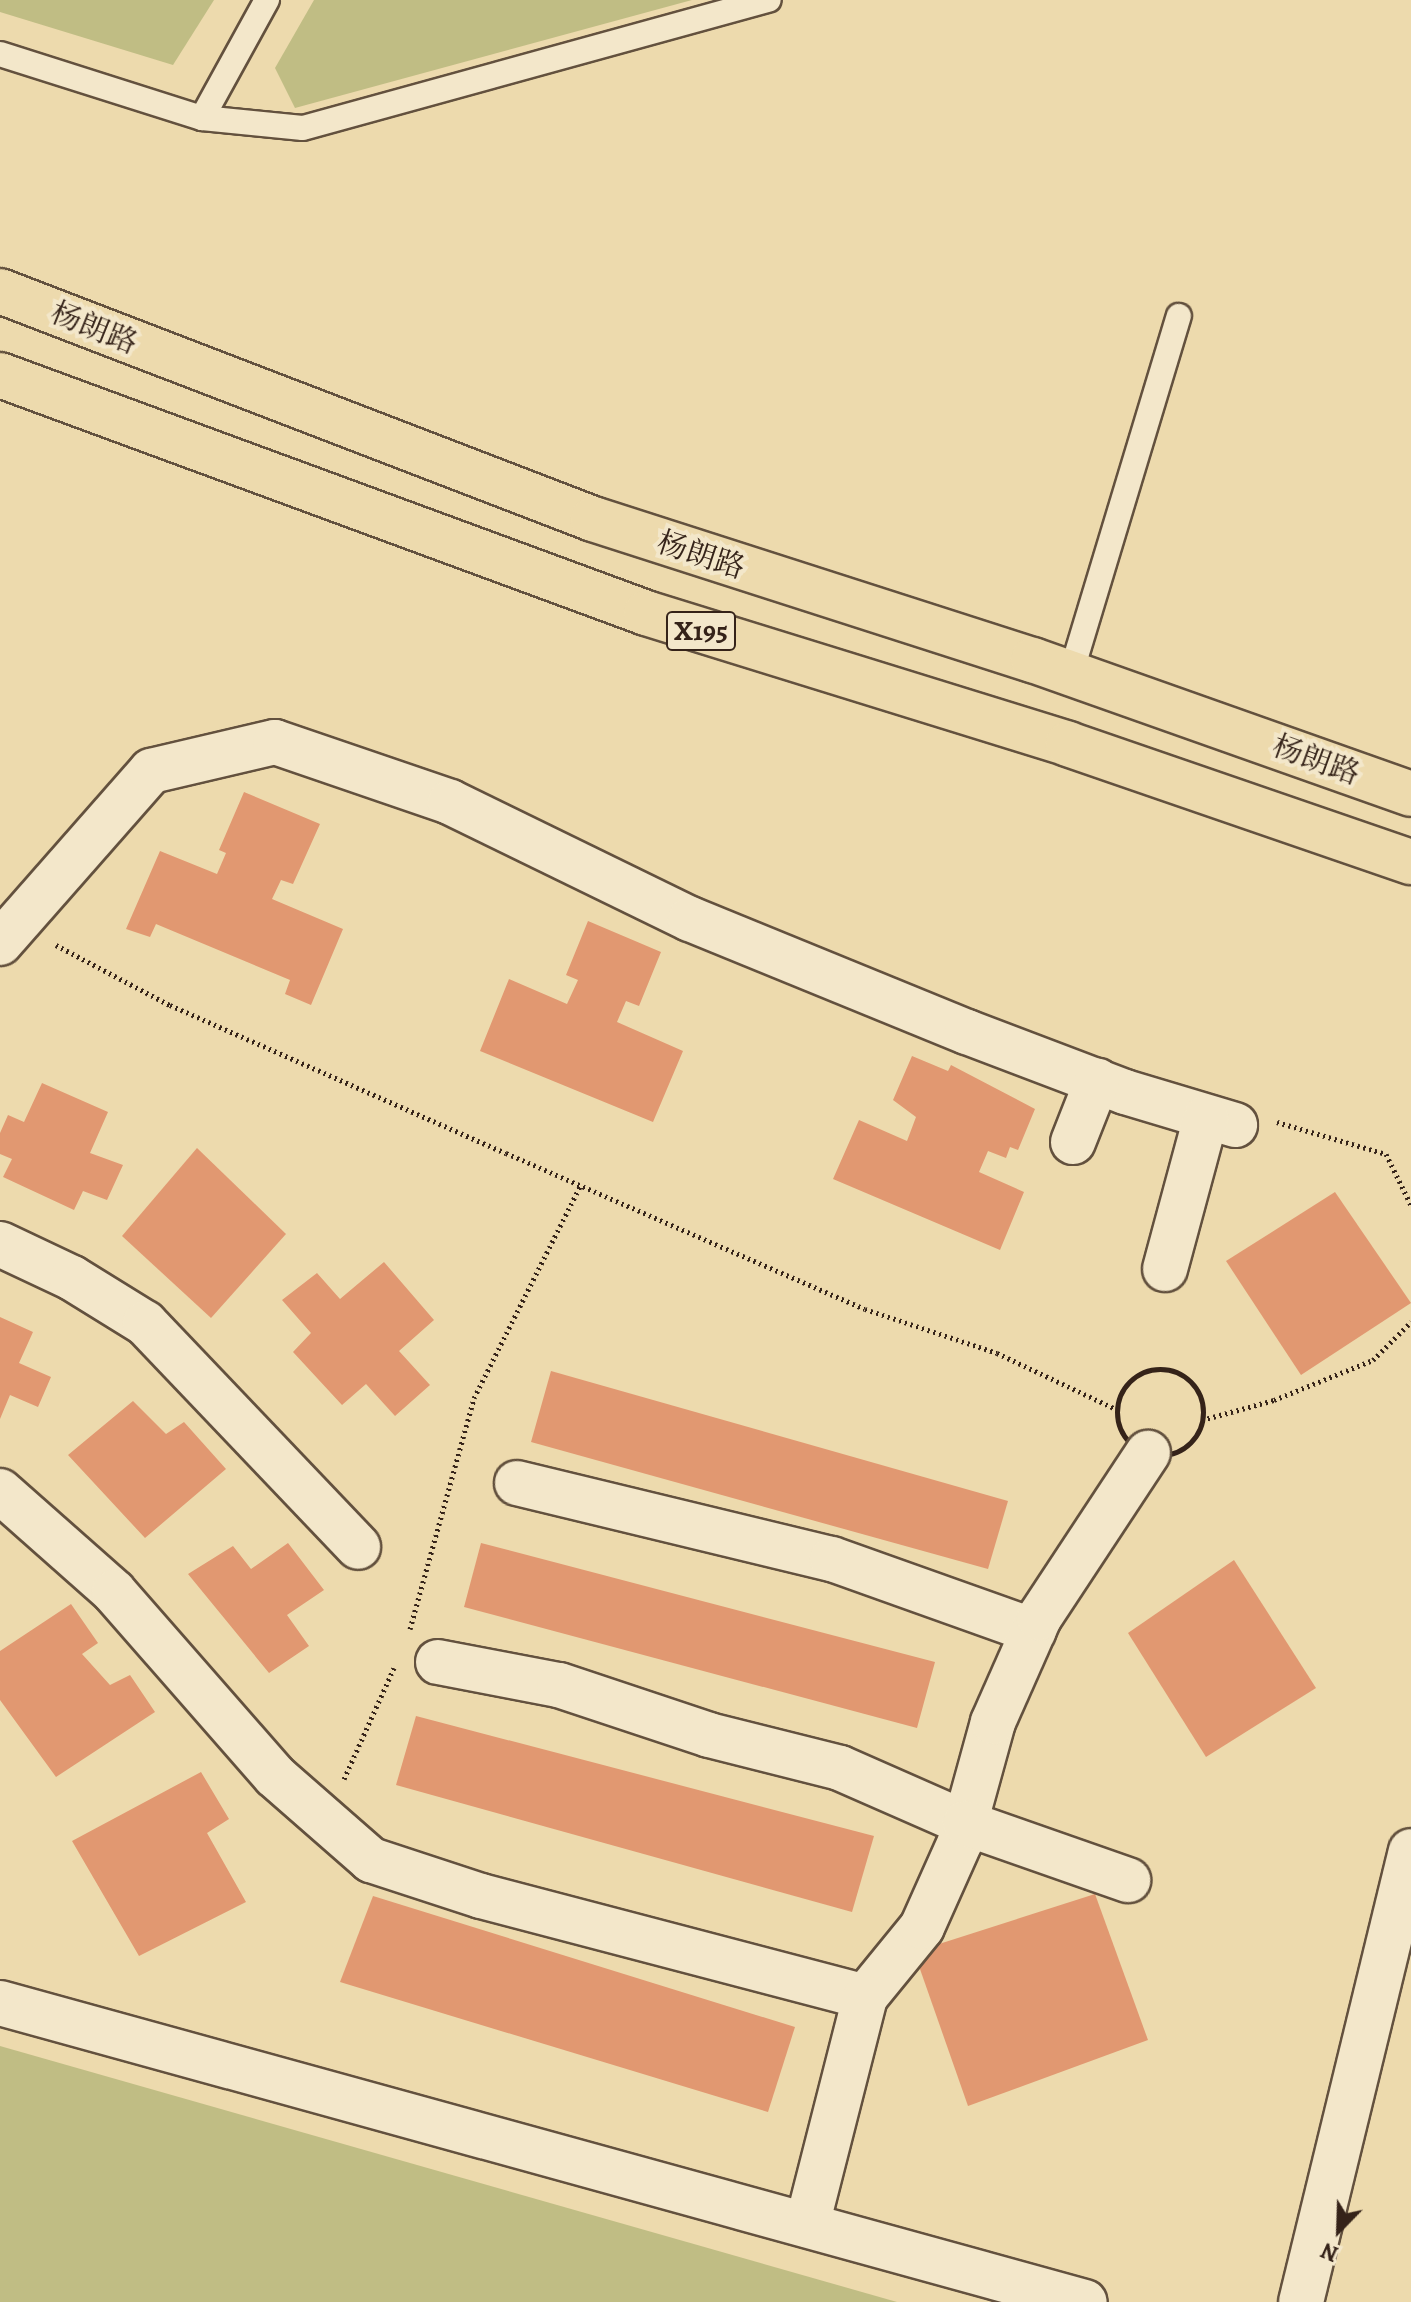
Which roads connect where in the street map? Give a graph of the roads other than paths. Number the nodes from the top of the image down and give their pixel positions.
1 (267, 0) edge
2 (769, 0) edge
3 (0, 54) edge
4 (202, 118) junction
5 (0, 291) edge
6 (1179, 316) dead end
7 (0, 375) edge
8 (1071, 673) junction
9 (1411, 794) edge
10 (1411, 862) edge
11 (10, 933) edge
12 (1097, 1081) junction
13 (1073, 1142) dead end
14 (0, 1244) edge
15 (1165, 1269) dead end
16 (1148, 1453) dead end
17 (517, 1483) dead end
18 (0, 1491) edge
19 (358, 1547) dead end
20 (1034, 1631) junction
21 (416, 1651) road end
22 (965, 1823) junction
23 (1409, 1866) edge
24 (1128, 1880) dead end
25 (865, 1997) junction
26 (0, 2003) edge
27 (807, 2225) junction
28 (1085, 2302) edge
29 (1301, 2302) edge

1 - 4 lane
2 - 4 lane
3 - 4 lane
5 - 8 main road, 杨朗路 / X195
6 - 8 lane
7 - 10 main road, X195
8 - 9 main road, 杨朗路 / X195
11 - 12 street
12 - 13 street
12 - 15 street
14 - 19 street
16 - 20 street
17 - 20 street
18 - 25 street
20 - 22 street
21 - 22 street
22 - 24 street
22 - 25 street
23 - 29 street
25 - 27 street
26 - 27 street
27 - 28 street

